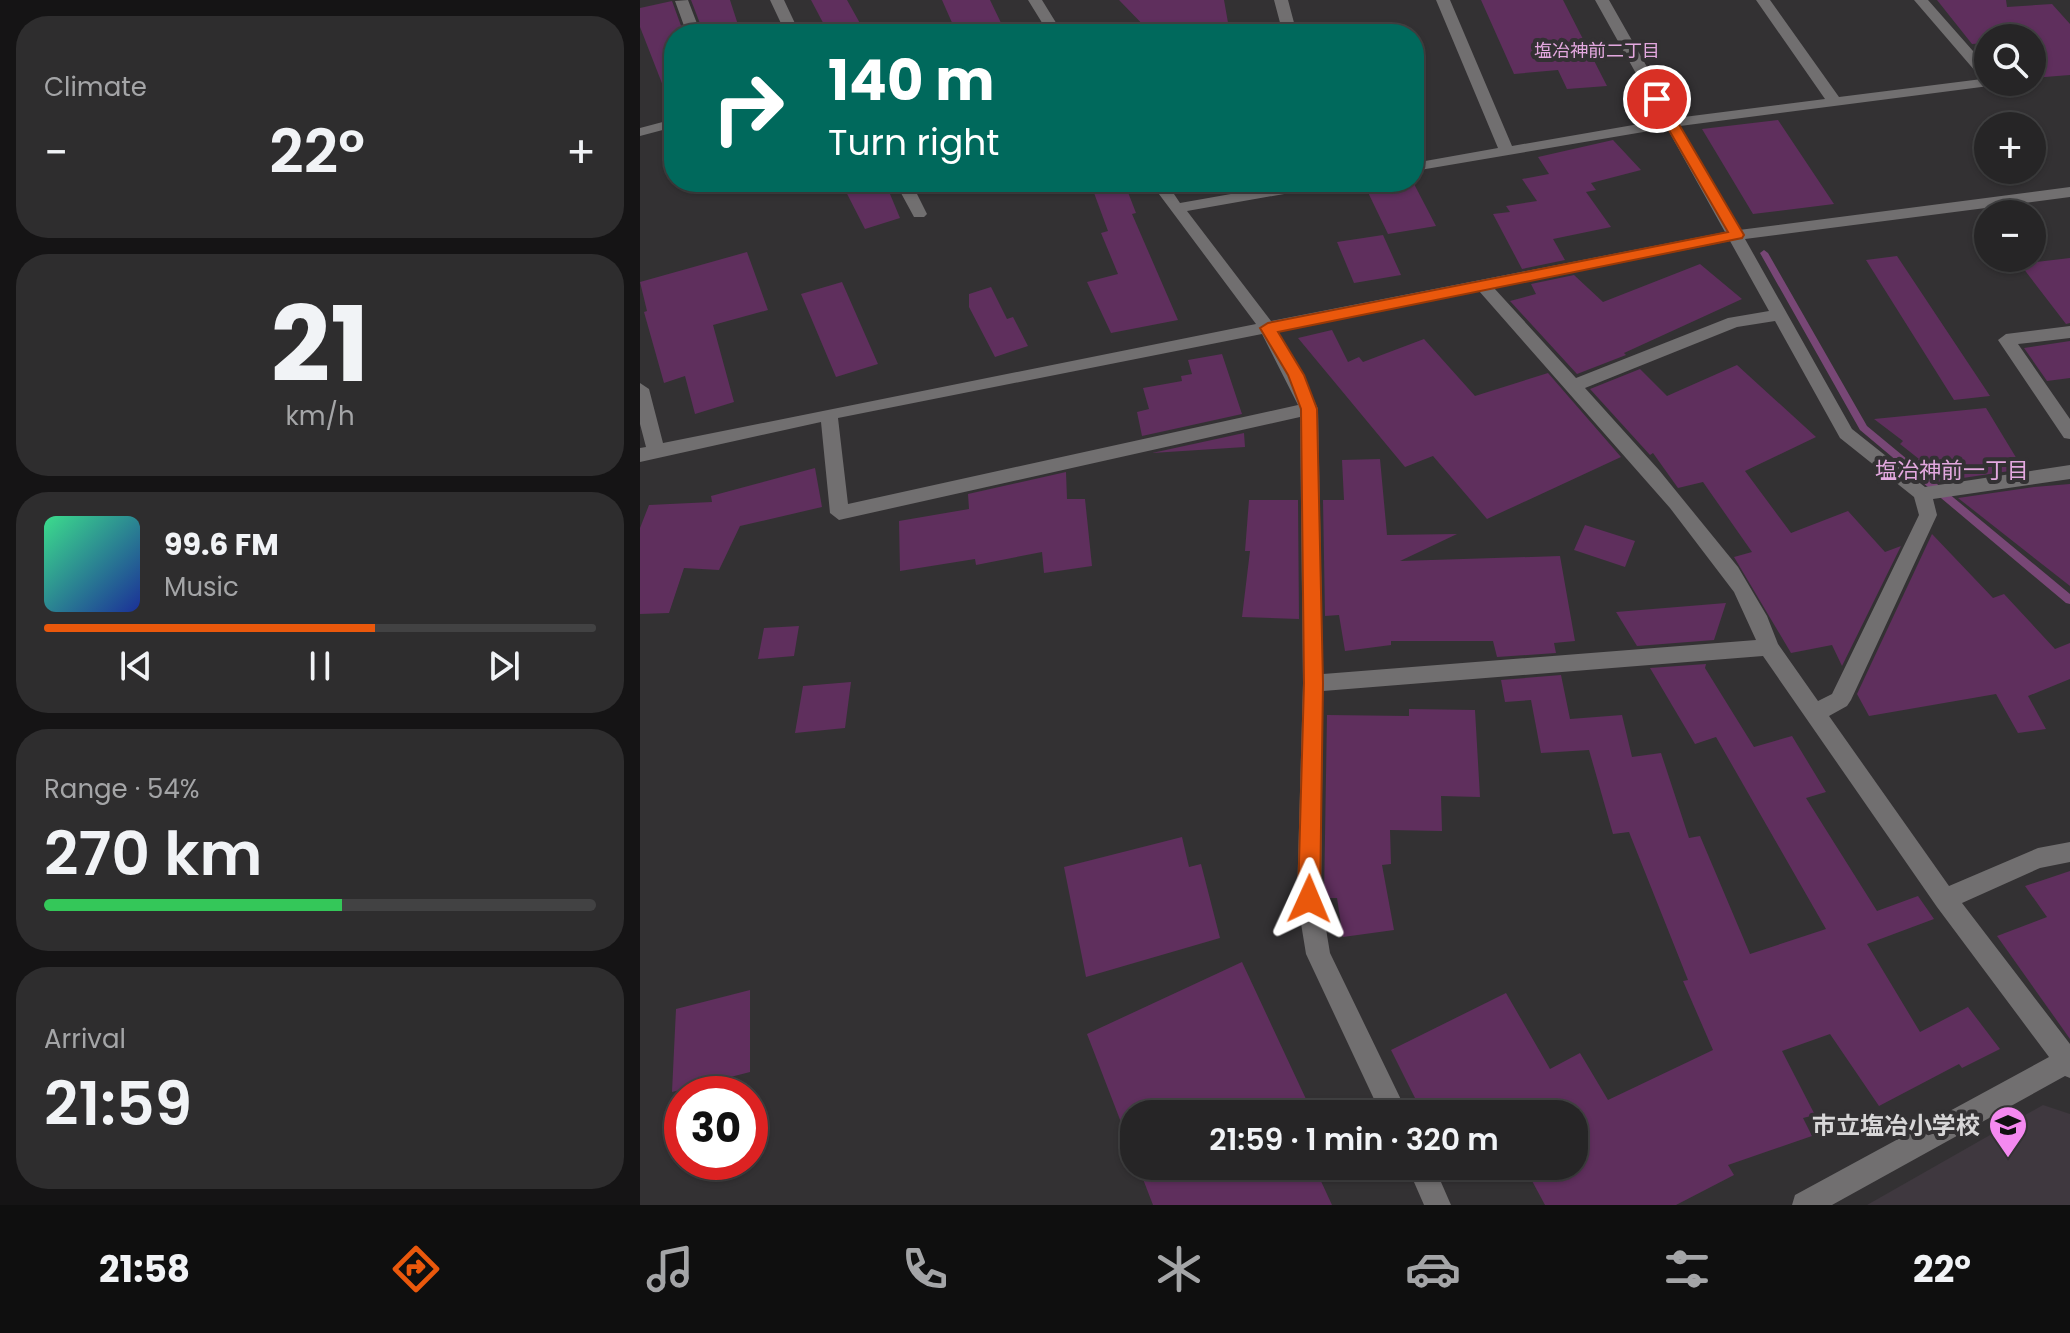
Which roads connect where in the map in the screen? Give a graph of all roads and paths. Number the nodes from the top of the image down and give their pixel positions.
1 (777, 0) edge
2 (1037, 0) edge
3 (1281, 0) edge
4 (1443, 0) edge
5 (1602, 0) edge
6 (1763, 0) edge
7 (1921, 0) edge
8 (682, 1) edge
9 (690, 24) edge
10 (788, 24) edge
11 (1046, 24) edge
12 (1287, 24) edge
13 (1974, 61) edge
14 (1974, 84) edge
15 (1834, 101) junction
16 (1671, 123) junction
17 (664, 126) edge
18 (640, 132) edge
19 (1507, 151) junction
20 (1424, 165) edge
21 (908, 192) edge
22 (1165, 192) edge
23 (1267, 192) edge
24 (2070, 192) edge
25 (1176, 208) junction
26 (919, 214) dead end
27 (1737, 235) junction
28 (1484, 286) junction
29 (1779, 315) junction
30 (1268, 328) junction
31 (2070, 332) edge
32 (1573, 386) junction
33 (640, 389) edge
34 (1309, 409) junction
35 (829, 414) junction
36 (2070, 433) edge
37 (648, 453) edge
38 (2070, 472) edge
39 (1922, 494) junction
40 (1768, 647) junction
41 (1313, 683) junction
42 (1815, 713) junction
43 (2070, 852) edge
44 (1945, 899) junction
45 (2068, 1063) edge
46 (1388, 1100) edge
47 (1426, 1180) edge
48 (1438, 1205) edge
49 (1805, 1205) edge

1 - 10 street
2 - 11 street
3 - 12 street
4 - 19 street
5 - 16 street
6 - 15 street
7 - 13 street
8 - 9 street
14 - 15 street
15 - 16 street
16 - 19 street
16 - 27 street
17 - 18 street
19 - 20 street
21 - 26 street
22 - 25 street
23 - 25 street
24 - 27 street
25 - 30 street
27 - 28 street
27 - 29 street
28 - 30 street
28 - 32 street
29 - 32 street
29 - 39 street
30 - 34 street
30 - 35 street
31 - 36 street
32 - 40 street
33 - 37 street
34 - 35 street
34 - 41 street
35 - 37 street
38 - 39 street
39 - 42 street
40 - 41 street
40 - 42 street
41 - 46 street
42 - 44 street
43 - 44 street
44 - 45 street
45 - 49 street
47 - 48 street

